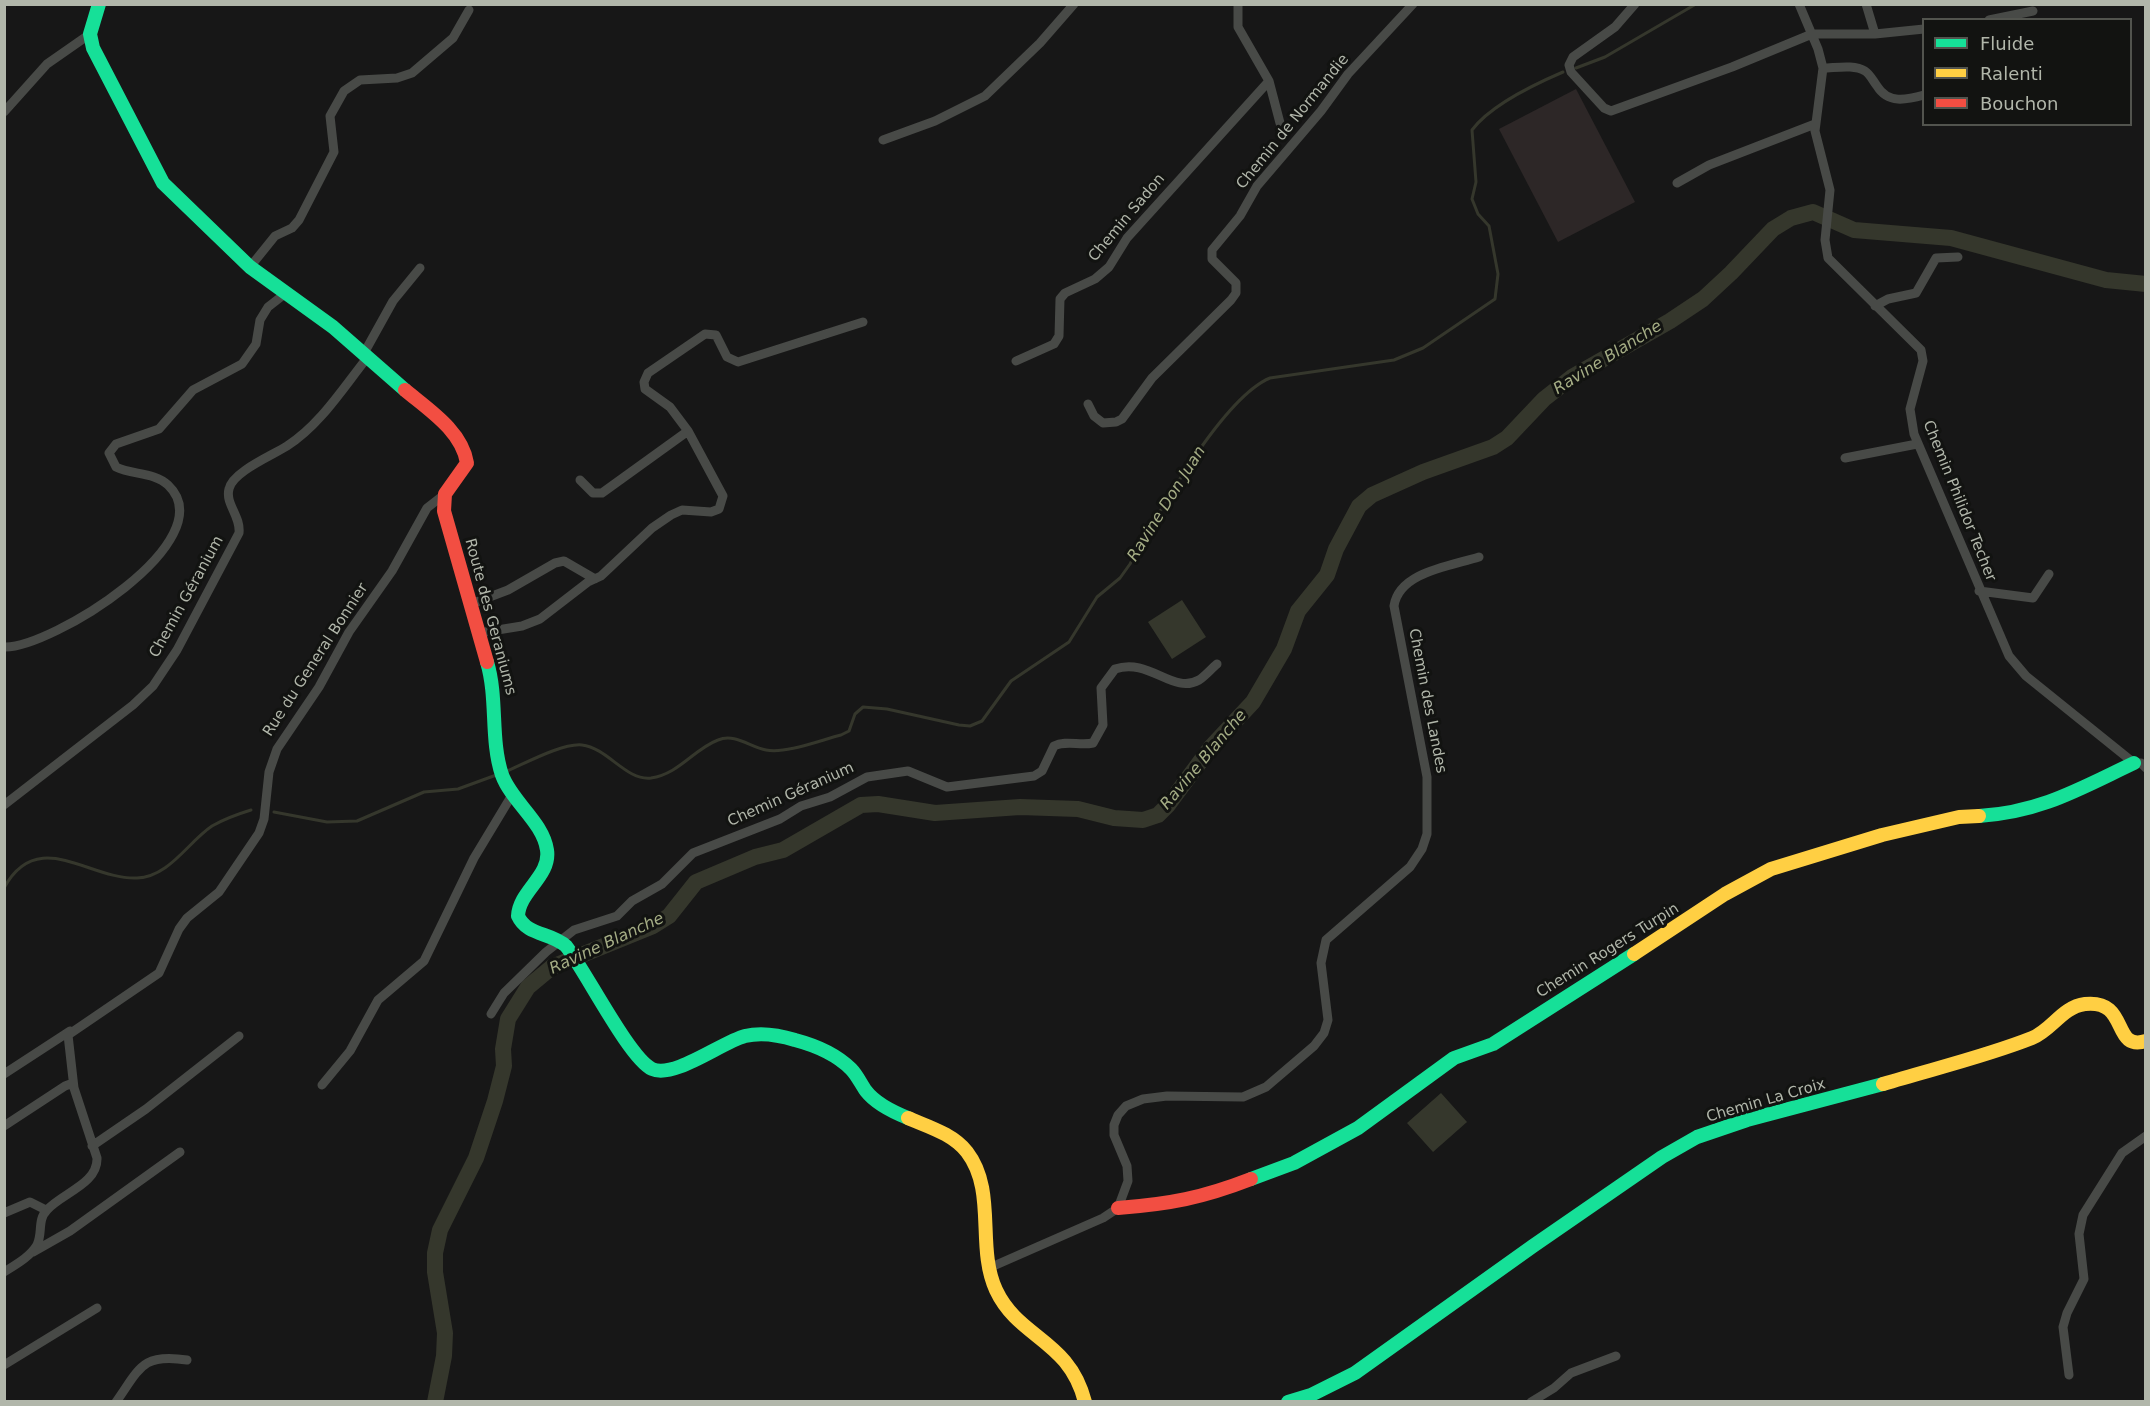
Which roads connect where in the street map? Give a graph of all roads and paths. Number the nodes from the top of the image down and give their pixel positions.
1 (99, 4) edge
2 (1074, 4) edge
3 (1238, 4) edge
4 (1413, 4) edge
5 (1635, 4) edge
6 (1799, 4) edge
7 (1866, 4) edge
8 (469, 10) dead end
9 (2034, 10) dead end
10 (1998, 18) edge
11 (1922, 29) edge
12 (90, 34) junction
13 (1812, 34) junction
14 (1875, 34) junction
15 (1823, 68) junction
16 (1269, 81) junction
17 (1922, 95) edge
18 (4, 112) edge
19 (1280, 123) dead end
20 (1815, 124) junction
21 (883, 140) dead end
22 (1677, 183) dead end
23 (1958, 257) dead end
24 (250, 267) junction
25 (420, 268) dead end
26 (286, 293) junction
27 (1875, 306) junction
28 (863, 322) dead end
29 (365, 356) junction
30 (1017, 361) dead end
31 (1088, 404) dead end
32 (688, 431) junction
33 (1917, 444) junction
34 (1845, 458) dead end
35 (580, 480) dead end
36 (445, 494) junction
37 (1479, 557) dead end
38 (2049, 574) dead end
39 (595, 579) junction
40 (1979, 591) junction
41 (471, 604) junction
42 (479, 633) junction
43 (4, 647) edge
44 (1217, 663) dead end
45 (2140, 766) edge
46 (512, 795) junction
47 (4, 805) edge
48 (566, 946) junction
49 (491, 1014) dead end
50 (71, 1031) junction
51 (239, 1036) dead end
52 (2145, 1041) edge
53 (4, 1074) edge
54 (74, 1083) junction
55 (322, 1085) dead end
56 (4, 1126) edge
57 (2145, 1136) edge
58 (92, 1146) junction
59 (180, 1152) dead end
60 (1118, 1208) junction
61 (46, 1210) junction
62 (4, 1214) edge
63 (31, 1253) junction
64 (989, 1268) junction
65 (4, 1272) edge
66 (97, 1308) dead end
67 (1616, 1356) dead end
68 (187, 1360) dead end
69 (4, 1365) edge
70 (2068, 1375) dead end
71 (116, 1401) edge
72 (1085, 1401) edge
73 (1288, 1401) edge
74 (1531, 1401) edge

1 - 12 street
2 - 21 street
3 - 16 street
4 - 31 street, Chemin de Normandie
5 - 13 street
6 - 13 street, Chemin Philidor Techer
7 - 14 street
8 - 24 street
9 - 10 street
11 - 14 street
12 - 18 street
12 - 24 street
13 - 14 street
13 - 15 street, Chemin Philidor Techer
15 - 17 street
15 - 20 street, Chemin Philidor Techer
16 - 19 street
16 - 30 street, Chemin Sadon
20 - 22 street
20 - 27 street, Chemin Philidor Techer
23 - 27 street
24 - 26 street
25 - 29 street
26 - 29 street
26 - 43 street
27 - 33 street, Chemin Philidor Techer
28 - 32 street
29 - 36 street
29 - 47 street, Chemin Géranium
32 - 35 street
32 - 39 street
33 - 34 street
33 - 40 street, Chemin Philidor Techer
36 - 41 street, Route des Geraniums
36 - 50 street, Rue du General Bonnier
37 - 60 street, Chemin des Landes
38 - 40 street
39 - 41 street
39 - 42 street
40 - 45 street, Chemin Philidor Techer
41 - 42 street, Route des Geraniums
42 - 46 street, Route des Geraniums
44 - 48 street, Chemin Géranium
45 - 60 street, Chemin Rogers Turpin
46 - 48 street, Route des Geraniums
46 - 55 street
48 - 49 street, Chemin Géranium
48 - 64 street
50 - 53 street, Rue du General Bonnier
50 - 54 street
51 - 58 street
52 - 73 street, Chemin La Croix
54 - 56 street
54 - 58 street
57 - 70 street
58 - 61 street
59 - 63 street
60 - 64 street
61 - 62 street
61 - 63 street
63 - 65 street
64 - 72 street
66 - 69 street
67 - 74 street
68 - 71 street

